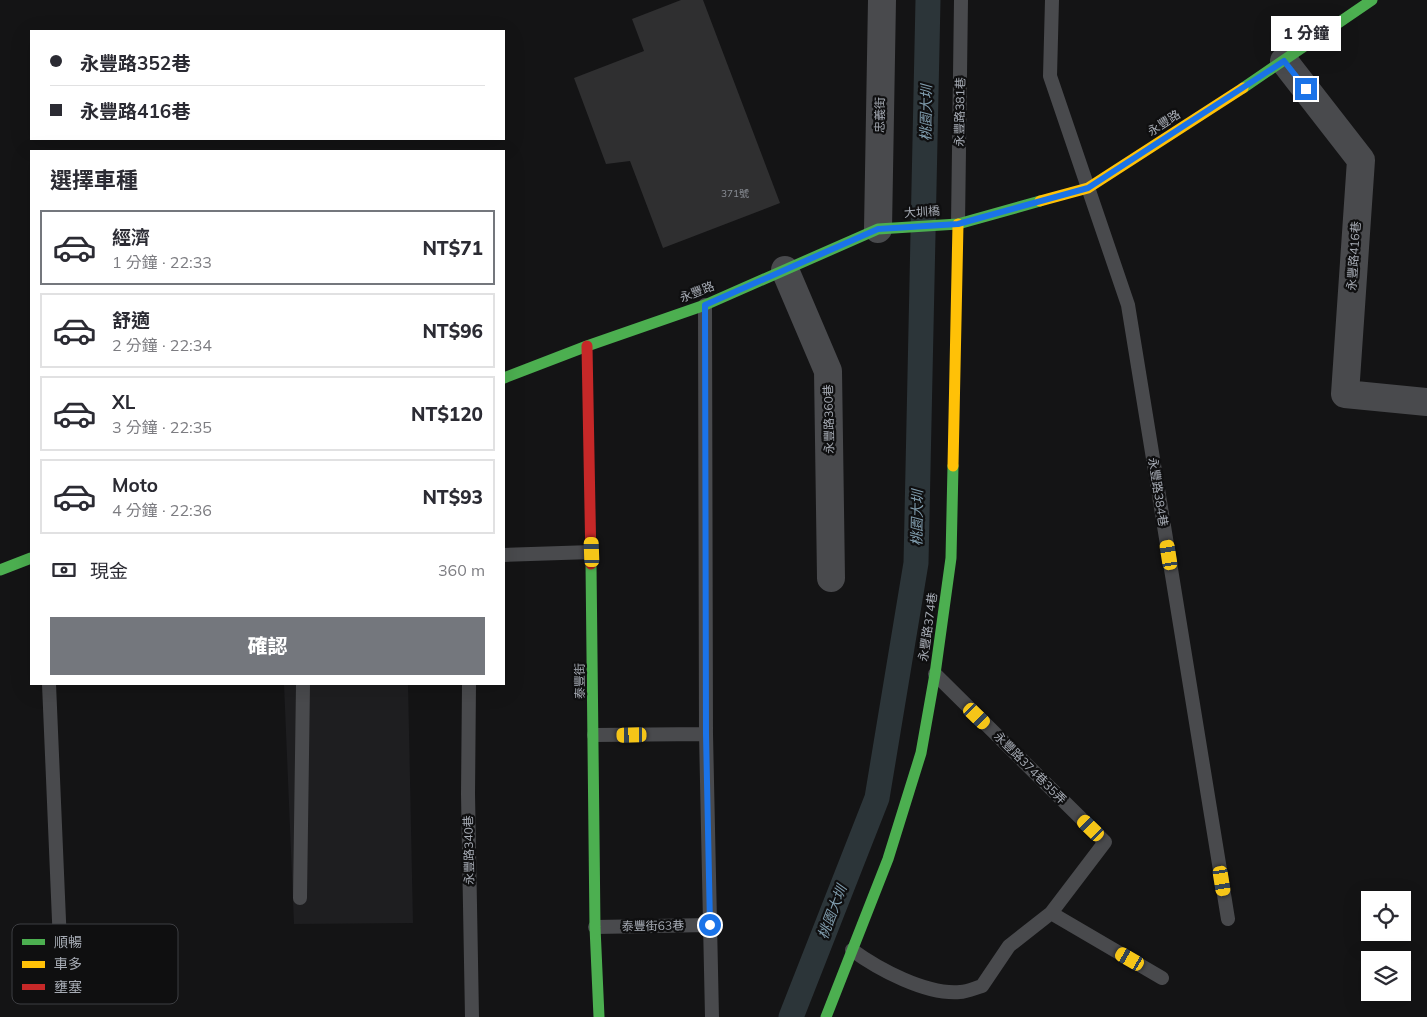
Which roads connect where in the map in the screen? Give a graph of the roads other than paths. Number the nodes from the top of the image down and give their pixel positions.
1 (882, 0) edge
2 (961, 0) edge
3 (1052, 0) edge
4 (1372, 0) edge
5 (1284, 61) junction
6 (1088, 188) junction
7 (954, 224) junction
8 (887, 229) junction
9 (785, 270) junction
10 (705, 305) junction
11 (586, 346) junction
12 (505, 378) edge
13 (1427, 402) edge
14 (592, 552) junction
15 (505, 555) edge
16 (30, 558) edge
17 (0, 570) edge
18 (831, 578) dead end
19 (935, 674) junction
20 (49, 685) edge
21 (303, 685) edge
22 (469, 685) edge
23 (706, 734) junction
24 (594, 735) junction
25 (300, 898) dead end
26 (1051, 913) junction
27 (1228, 920) dead end
28 (59, 924) edge
29 (710, 925) junction
30 (595, 928) junction
31 (852, 950) junction
32 (1162, 978) dead end
33 (472, 1017) edge
34 (599, 1017) edge
35 (712, 1017) edge
36 (826, 1017) edge

1 - 8 street, 忠義街
2 - 7 lane, 永豐路381巷
3 - 6 lane, 永豐路384巷
4 - 5 street, 永豐路
5 - 6 street, 永豐路
5 - 13 street, 永豐路416巷
6 - 7 street, 永豐路
6 - 27 lane, 永豐路384巷
7 - 8 street, 大圳橋
7 - 19 street, 永豐路374巷
8 - 9 street, 永豐路
9 - 10 street, 永豐路
9 - 18 street, 永豐路360巷
10 - 11 street, 永豐路
10 - 23 lane
11 - 12 street, 永豐路
11 - 14 street, 泰豐街
14 - 15 lane
14 - 24 street, 泰豐街
16 - 17 street
19 - 26 lane, 永豐路374巷35弄
19 - 31 street, 永豐路374巷
20 - 28 lane
21 - 25 lane
22 - 33 lane, 永豐路340巷
23 - 24 lane
23 - 29 lane
24 - 30 street, 泰豐街
26 - 31 lane, 永豐路374巷35弄
26 - 32 lane
29 - 30 lane, 泰豐街63巷
29 - 35 lane
30 - 34 street, 泰豐街
31 - 36 street, 永豐路374巷

